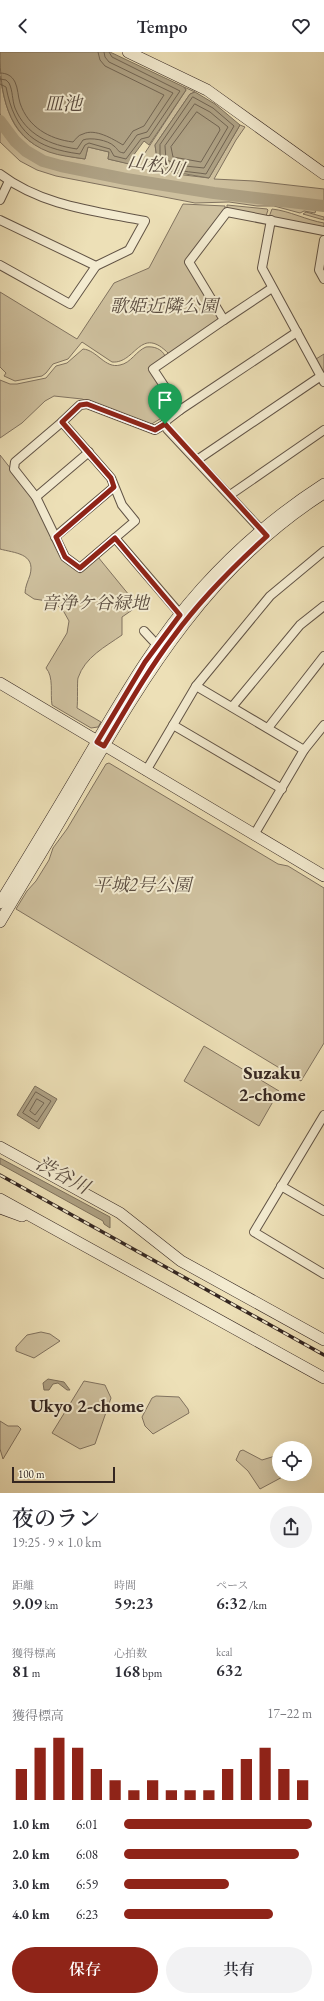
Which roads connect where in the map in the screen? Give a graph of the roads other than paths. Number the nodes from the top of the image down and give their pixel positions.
1 (128, 52) edge
2 (0, 174) edge
3 (324, 174) edge
4 (8, 181) junction
5 (0, 200) edge
6 (0, 220) edge
7 (272, 220) junction
8 (324, 231) edge
9 (324, 240) edge
10 (0, 265) edge
11 (96, 266) junction
12 (324, 279) edge
13 (272, 288) junction
14 (224, 320) junction
15 (297, 332) junction
16 (322, 379) edge
17 (180, 410) junction
18 (62, 422) junction
19 (165, 424) junction
20 (324, 430) edge
21 (89, 452) junction
22 (197, 460) junction
23 (324, 484) edge
24 (114, 487) junction
25 (324, 493) edge
26 (230, 495) junction
27 (36, 497) junction
28 (264, 533) junction
29 (56, 537) junction
30 (115, 538) junction
31 (324, 551) edge
32 (324, 606) edge
33 (180, 615) junction
34 (144, 631) dead end
35 (157, 645) junction
36 (324, 656) edge
37 (0, 683) edge
38 (196, 686) junction
39 (232, 707) junction
40 (173, 724) junction
41 (324, 725) edge
42 (268, 728) junction
43 (100, 744) junction
44 (304, 750) junction
45 (146, 771) junction
46 (282, 789) junction
47 (254, 835) junction
48 (324, 876) edge
49 (0, 903) edge
50 (0, 922) edge
51 (324, 1115) edge
52 (0, 1147) edge
53 (282, 1186) junction
54 (0, 1190) edge
55 (0, 1199) edge
56 (0, 1208) edge
57 (324, 1211) edge
58 (38, 1220) junction
59 (324, 1274) edge
60 (324, 1340) edge
61 (324, 1378) edge

1 - 3 street
2 - 4 street
4 - 5 street
4 - 11 street
6 - 11 street
7 - 8 street
7 - 13 street
7 - 14 street
9 - 12 street
10 - 11 street
13 - 14 street
13 - 15 street
14 - 17 street
15 - 16 street
15 - 17 street
16 - 22 street
17 - 19 street
18 - 19 street
18 - 21 street
18 - 27 street
19 - 22 street
20 - 26 street
21 - 24 street
21 - 27 street
22 - 26 street
23 - 28 street
24 - 29 street
24 - 30 street
25 - 28 street
26 - 28 street
27 - 29 street
28 - 33 street
28 - 43 street
29 - 30 street
30 - 33 street
31 - 38 street
32 - 39 street
33 - 35 street
34 - 35 street
35 - 43 street
36 - 42 street
37 - 43 street
38 - 39 street
38 - 40 street
39 - 42 street
40 - 45 street
40 - 46 street
41 - 44 street
42 - 44 street
43 - 45 street
43 - 49 street
43 - 50 street
44 - 46 street
45 - 47 street
46 - 47 street
47 - 48 street
51 - 53 street
52 - 60 street
53 - 57 street
53 - 59 street
54 - 58 street
55 - 58 street
56 - 58 street
58 - 61 street

